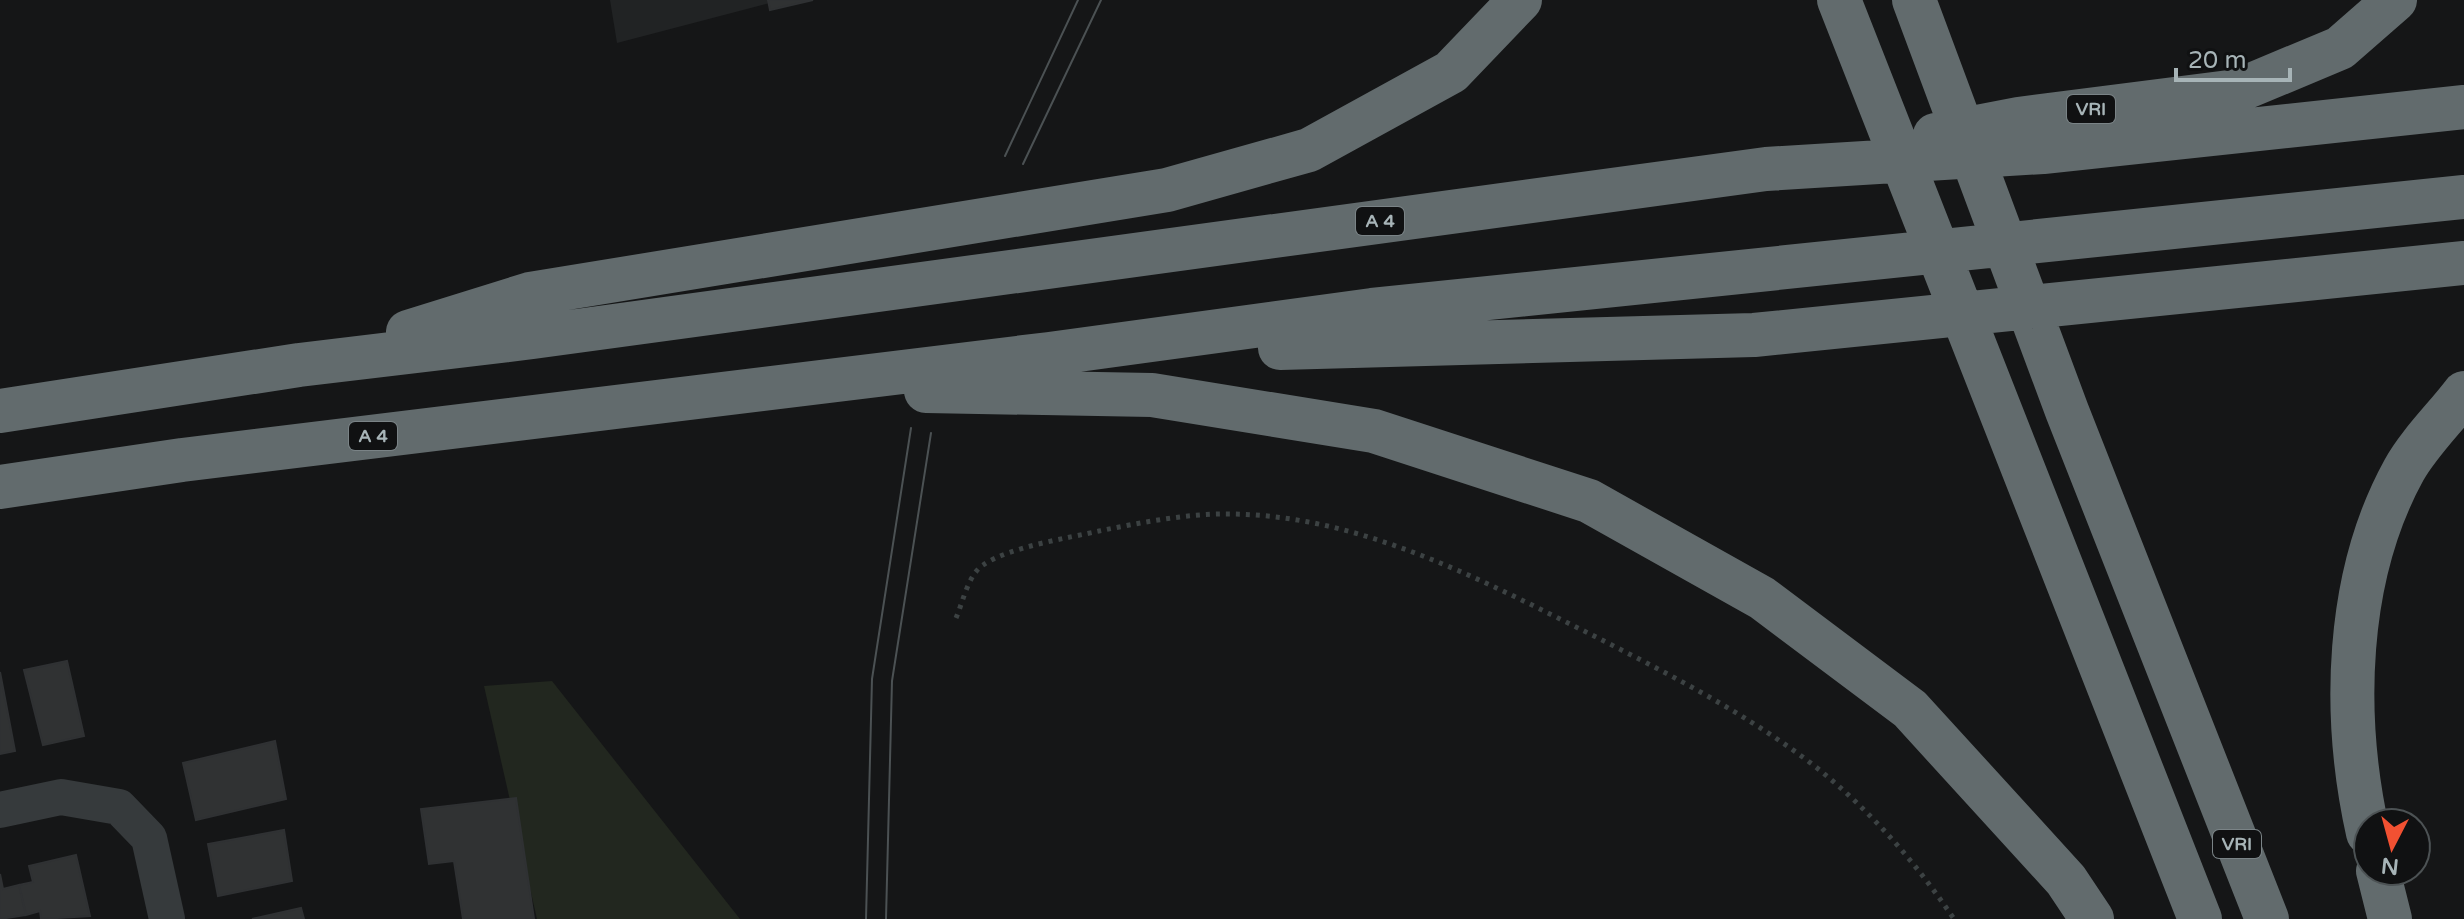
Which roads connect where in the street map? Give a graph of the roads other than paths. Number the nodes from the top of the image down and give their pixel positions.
1 (1520, 0) edge
2 (1914, 0) edge
3 (2395, 0) edge
4 (1839, 2) edge
5 (2464, 107) edge
6 (1766, 169) junction
7 (2464, 197) edge
8 (2464, 263) edge
9 (1049, 354) junction
10 (299, 365) junction
11 (747, 389) junction
12 (2464, 393) edge
13 (0, 411) edge
14 (0, 487) edge
15 (2365, 807) edge
16 (0, 810) edge
17 (2382, 887) edge
18 (167, 919) edge
19 (2092, 919) edge
20 (2200, 919) edge
21 (2267, 919) edge
22 (2390, 919) edge

1 - 10 highway
2 - 21 highway, VRI
3 - 6 highway, VRI
4 - 20 highway
5 - 6 highway, A 4
6 - 10 highway, A 4
7 - 9 highway, A 4
8 - 9 highway
9 - 11 highway, A 4
10 - 13 highway, A 4
11 - 14 highway, A 4
11 - 19 highway
12 - 15 highway
16 - 18 street
17 - 22 highway

